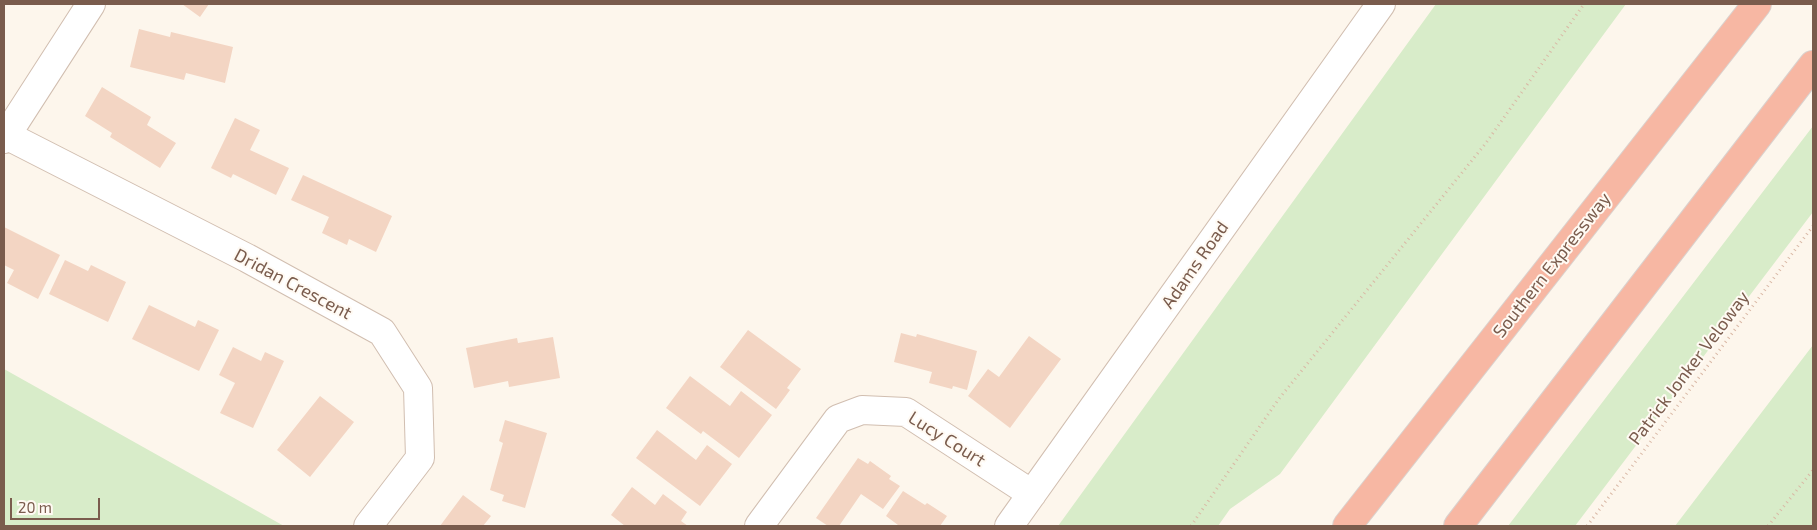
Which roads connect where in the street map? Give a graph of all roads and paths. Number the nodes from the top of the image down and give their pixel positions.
1 (91, 4) edge
2 (1381, 4) edge
3 (1584, 4) edge
4 (1757, 4) edge
5 (1813, 65) edge
6 (5, 137) edge
7 (1813, 226) edge
8 (1813, 470) edge
9 (1032, 494) junction
10 (368, 526) edge
11 (759, 526) edge
12 (1009, 526) edge
13 (1191, 526) edge
14 (1347, 526) edge
15 (1458, 526) edge
16 (1587, 526) edge
17 (1768, 526) edge

1 - 6 street
2 - 9 street, Adams Road
3 - 13 path
4 - 14 highway, Southern Expressway
5 - 15 highway
6 - 10 street, Dridan Crescent
7 - 16 path, Patrick Jonker Veloway
8 - 17 path
9 - 11 street, Lucy Court
9 - 12 street, Adams Road

